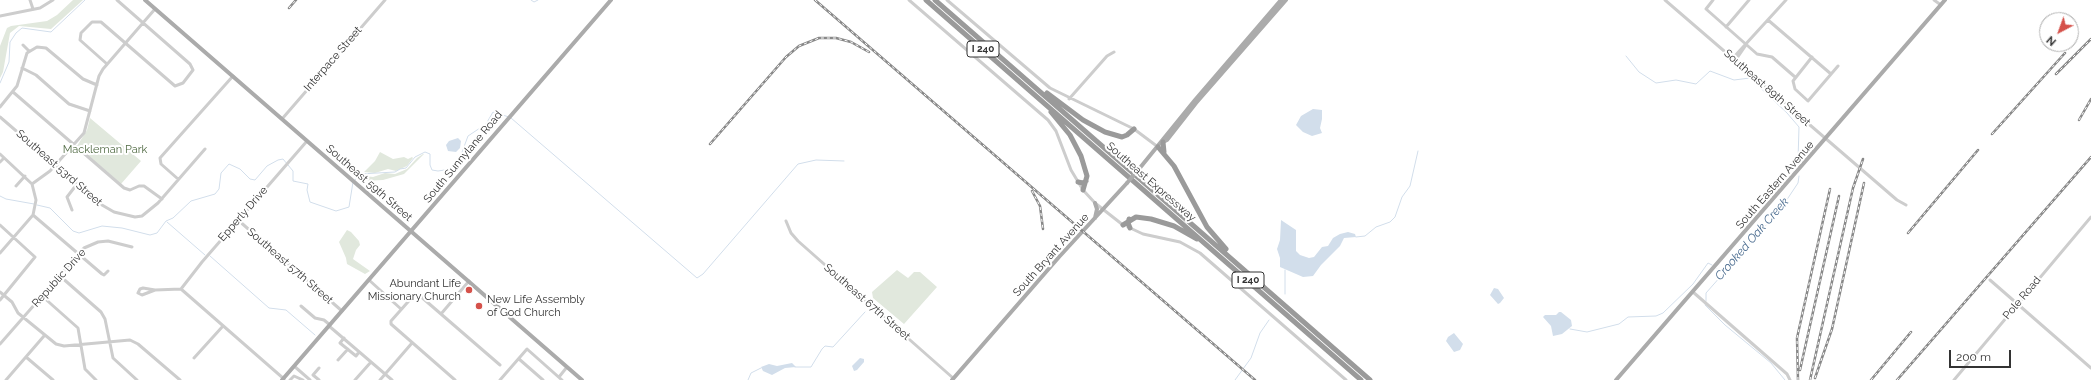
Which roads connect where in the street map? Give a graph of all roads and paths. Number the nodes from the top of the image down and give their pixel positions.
1 (30, 0) edge
2 (53, 0) edge
3 (117, 0) edge
4 (145, 0) edge
5 (385, 0) edge
6 (611, 0) edge
7 (909, 0) edge
8 (926, 0) edge
9 (935, 0) edge
10 (947, 0) edge
11 (1282, 0) edge
12 (1286, 0) edge
13 (1665, 0) edge
14 (1713, 0) edge
15 (1749, 0) edge
16 (1786, 0) edge
17 (1934, 0) edge
18 (1945, 0) edge
19 (1941, 5) junction
20 (33, 9) junction
21 (155, 9) junction
22 (0, 10) edge
23 (1, 16) edge
24 (1768, 20) junction
25 (143, 22) junction
26 (1260, 27) junction
27 (1726, 27) junction
28 (125, 43) junction
29 (23, 45) dead end
30 (1746, 45) junction
31 (29, 51) junction
32 (1114, 52) dead end
33 (1812, 58) junction
34 (1734, 59) junction
35 (107, 64) junction
36 (1838, 66) dead end
37 (22, 68) junction
38 (1831, 74) junction
39 (233, 76) junction
40 (1795, 77) junction
41 (1027, 80) junction
42 (97, 85) junction
43 (13, 92) junction
44 (1039, 98) junction
45 (1069, 99) junction
46 (0, 107) edge
47 (90, 111) junction
48 (0, 117) edge
49 (282, 119) junction
50 (1134, 129) junction
51 (1826, 139) junction
52 (307, 141) junction
53 (1163, 142) junction
54 (74, 144) junction
55 (1158, 147) junction
56 (205, 149) dead end
57 (0, 154) edge
58 (1166, 154) junction
59 (4, 158) junction
60 (0, 162) edge
61 (56, 165) junction
62 (25, 176) junction
63 (178, 179) junction
64 (1087, 180) junction
65 (1078, 182) junction
66 (32, 184) junction
67 (77, 184) junction
68 (16, 186) dead end
69 (1083, 190) junction
70 (162, 199) junction
71 (1095, 203) junction
72 (1906, 205) dead end
73 (72, 210) dead end
74 (1104, 210) junction
75 (32, 215) junction
76 (2091, 217) edge
77 (238, 220) junction
78 (1095, 220) junction
79 (1129, 220) junction
80 (786, 221) dead end
81 (0, 225) edge
82 (1123, 225) junction
83 (1130, 228) junction
84 (412, 232) junction
85 (14, 237) junction
86 (132, 247) dead end
87 (0, 253) edge
88 (78, 254) junction
89 (1223, 258) junction
90 (1238, 264) junction
91 (108, 271) dead end
92 (60, 276) junction
93 (369, 280) junction
94 (1990, 280) dead end
95 (468, 281) junction
96 (181, 289) junction
97 (155, 290) junction
98 (0, 292) edge
99 (1693, 292) junction
100 (4, 295) junction
101 (42, 296) junction
102 (0, 300) edge
103 (2017, 304) junction
104 (301, 306) dead end
105 (401, 309) junction
106 (342, 311) junction
107 (441, 314) junction
108 (23, 318) junction
109 (330, 325) junction
110 (222, 326) junction
111 (44, 336) junction
112 (344, 338) junction
113 (109, 341) junction
114 (412, 343) junction
115 (0, 344) edge
116 (81, 344) junction
117 (348, 349) junction
118 (359, 352) junction
119 (26, 357) junction
120 (194, 358) dead end
121 (519, 359) junction
122 (338, 360) dead end
123 (371, 362) junction
124 (500, 365) dead end
125 (294, 366) junction
126 (567, 367) junction
127 (319, 368) dead end
128 (2091, 368) edge
129 (385, 374) junction
130 (313, 375) junction
131 (561, 378) edge
132 (9, 379) edge
133 (283, 379) edge
134 (952, 379) edge
135 (53, 380) edge
136 (96, 380) edge
137 (138, 380) edge
138 (180, 380) edge
139 (290, 380) edge
140 (303, 380) edge
141 (308, 380) edge
142 (319, 380) edge
143 (355, 380) edge
144 (380, 380) edge
145 (392, 380) edge
146 (455, 380) edge
147 (500, 380) edge
148 (543, 380) edge
149 (582, 380) edge
150 (1346, 380) edge
151 (1361, 380) edge
152 (1370, 380) edge
153 (1616, 380) edge
154 (1790, 380) edge
155 (1954, 380) edge

1 - 20 street
2 - 20 street
3 - 25 street
4 - 21 main road, Southeast 59th Street
5 - 49 street, Interpace Street
6 - 84 main road, South Sunnylane Road
7 - 65 street
8 - 44 highway, Southeast Expressway / I 240
9 - 41 highway, Southeast Expressway / I 240
10 - 45 street
11 - 26 main road, South Bryant Avenue
12 - 26 main road, South Bryant Avenue
13 - 34 street, Southeast 89th Street
14 - 27 street
15 - 27 street
16 - 24 street
17 - 19 street
18 - 19 main road, South Eastern Avenue
19 - 51 main road, South Eastern Avenue
20 - 23 street
21 - 25 street
21 - 39 main road, Southeast 59th Street
22 - 23 street
24 - 30 street
24 - 33 street
25 - 28 street
25 - 28 street
26 - 53 main road, South Bryant Avenue
27 - 30 street
28 - 35 street
28 - 35 street
29 - 31 street
30 - 34 street
30 - 40 street
31 - 37 street
31 - 42 street
32 - 45 street
33 - 38 street
33 - 40 street
34 - 51 street, Southeast 89th Street
35 - 42 street
36 - 38 street
37 - 43 street
37 - 47 street
38 - 40 street
39 - 49 main road, Southeast 59th Street
39 - 63 street
41 - 50 highway
41 - 90 highway, Southeast Expressway / I 240
42 - 47 street
43 - 46 street
43 - 54 street
44 - 64 highway
44 - 89 highway, Southeast Expressway / I 240
45 - 50 street
47 - 54 street
48 - 61 street, Southeast 53rd Street
49 - 52 main road, Southeast 59th Street
50 - 55 street
51 - 72 street, Southeast 89th Street
51 - 99 main road, South Eastern Avenue
52 - 77 street, Epperly Drive
52 - 84 main road, Southeast 59th Street
53 - 55 main road, South Bryant Avenue
53 - 58 highway
54 - 61 street
54 - 70 street
55 - 58 highway
55 - 74 main road, South Bryant Avenue, bridge
56 - 63 street, Southeast 53rd Street
57 - 59 street
58 - 90 highway
59 - 60 street
59 - 62 street
61 - 66 street
61 - 67 street, Southeast 53rd Street
62 - 66 street
62 - 68 street
63 - 70 street, Southeast 53rd Street
64 - 65 highway
64 - 69 highway
65 - 69 street
66 - 75 street
67 - 70 street, Southeast 53rd Street
67 - 73 street
69 - 71 street
71 - 74 street
71 - 78 main road
74 - 78 main road, South Bryant Avenue
74 - 82 street
75 - 85 street
75 - 88 street
76 - 103 street, Pole Road
77 - 96 street, Epperly Drive
77 - 106 street, Southeast 57th Street
78 - 134 main road, South Bryant Avenue
79 - 82 highway
79 - 83 highway
79 - 89 highway
80 - 134 street, Southeast 67th Street
81 - 85 street
82 - 83 street
83 - 150 street
84 - 93 main road, South Sunnylane Road
84 - 95 main road, Southeast 59th Street
85 - 87 street
85 - 100 street
86 - 88 street, Republic Drive
88 - 91 street
88 - 92 street, Republic Drive
89 - 151 highway, Southeast Expressway / I 240
90 - 152 highway, Southeast Expressway / I 240
92 - 101 street, Republic Drive
92 - 113 street
93 - 105 street
93 - 106 main road, South Sunnylane Road
94 - 103 street
95 - 107 street
95 - 126 main road, Southeast 59th Street
96 - 97 street
96 - 110 street
97 - 97 street
98 - 100 street
99 - 153 main road, South Eastern Avenue
99 - 154 street
100 - 102 street
100 - 108 street
101 - 108 street, Republic Drive
101 - 116 street
103 - 128 street
103 - 155 street, Pole Road
104 - 109 street
105 - 107 street
105 - 114 street
106 - 109 main road, South Sunnylane Road
107 - 124 street
108 - 111 street
108 - 115 street, Republic Drive
109 - 112 street
109 - 125 main road, South Sunnylane Road
110 - 120 street
110 - 133 street
111 - 116 street
111 - 119 street
112 - 117 street
112 - 118 street
113 - 116 street
113 - 137 street
113 - 138 street
114 - 129 street
114 - 146 street
116 - 136 street
117 - 118 street
117 - 122 street
118 - 123 street
119 - 132 street
119 - 135 street
121 - 131 street
121 - 147 street
121 - 148 street
123 - 129 street
123 - 143 street
125 - 133 main road, South Sunnylane Road
125 - 141 street
126 - 131 street
126 - 149 main road, Southeast 59th Street
127 - 130 street
129 - 144 street
129 - 145 street
130 - 141 street
130 - 142 street
139 - 140 street

